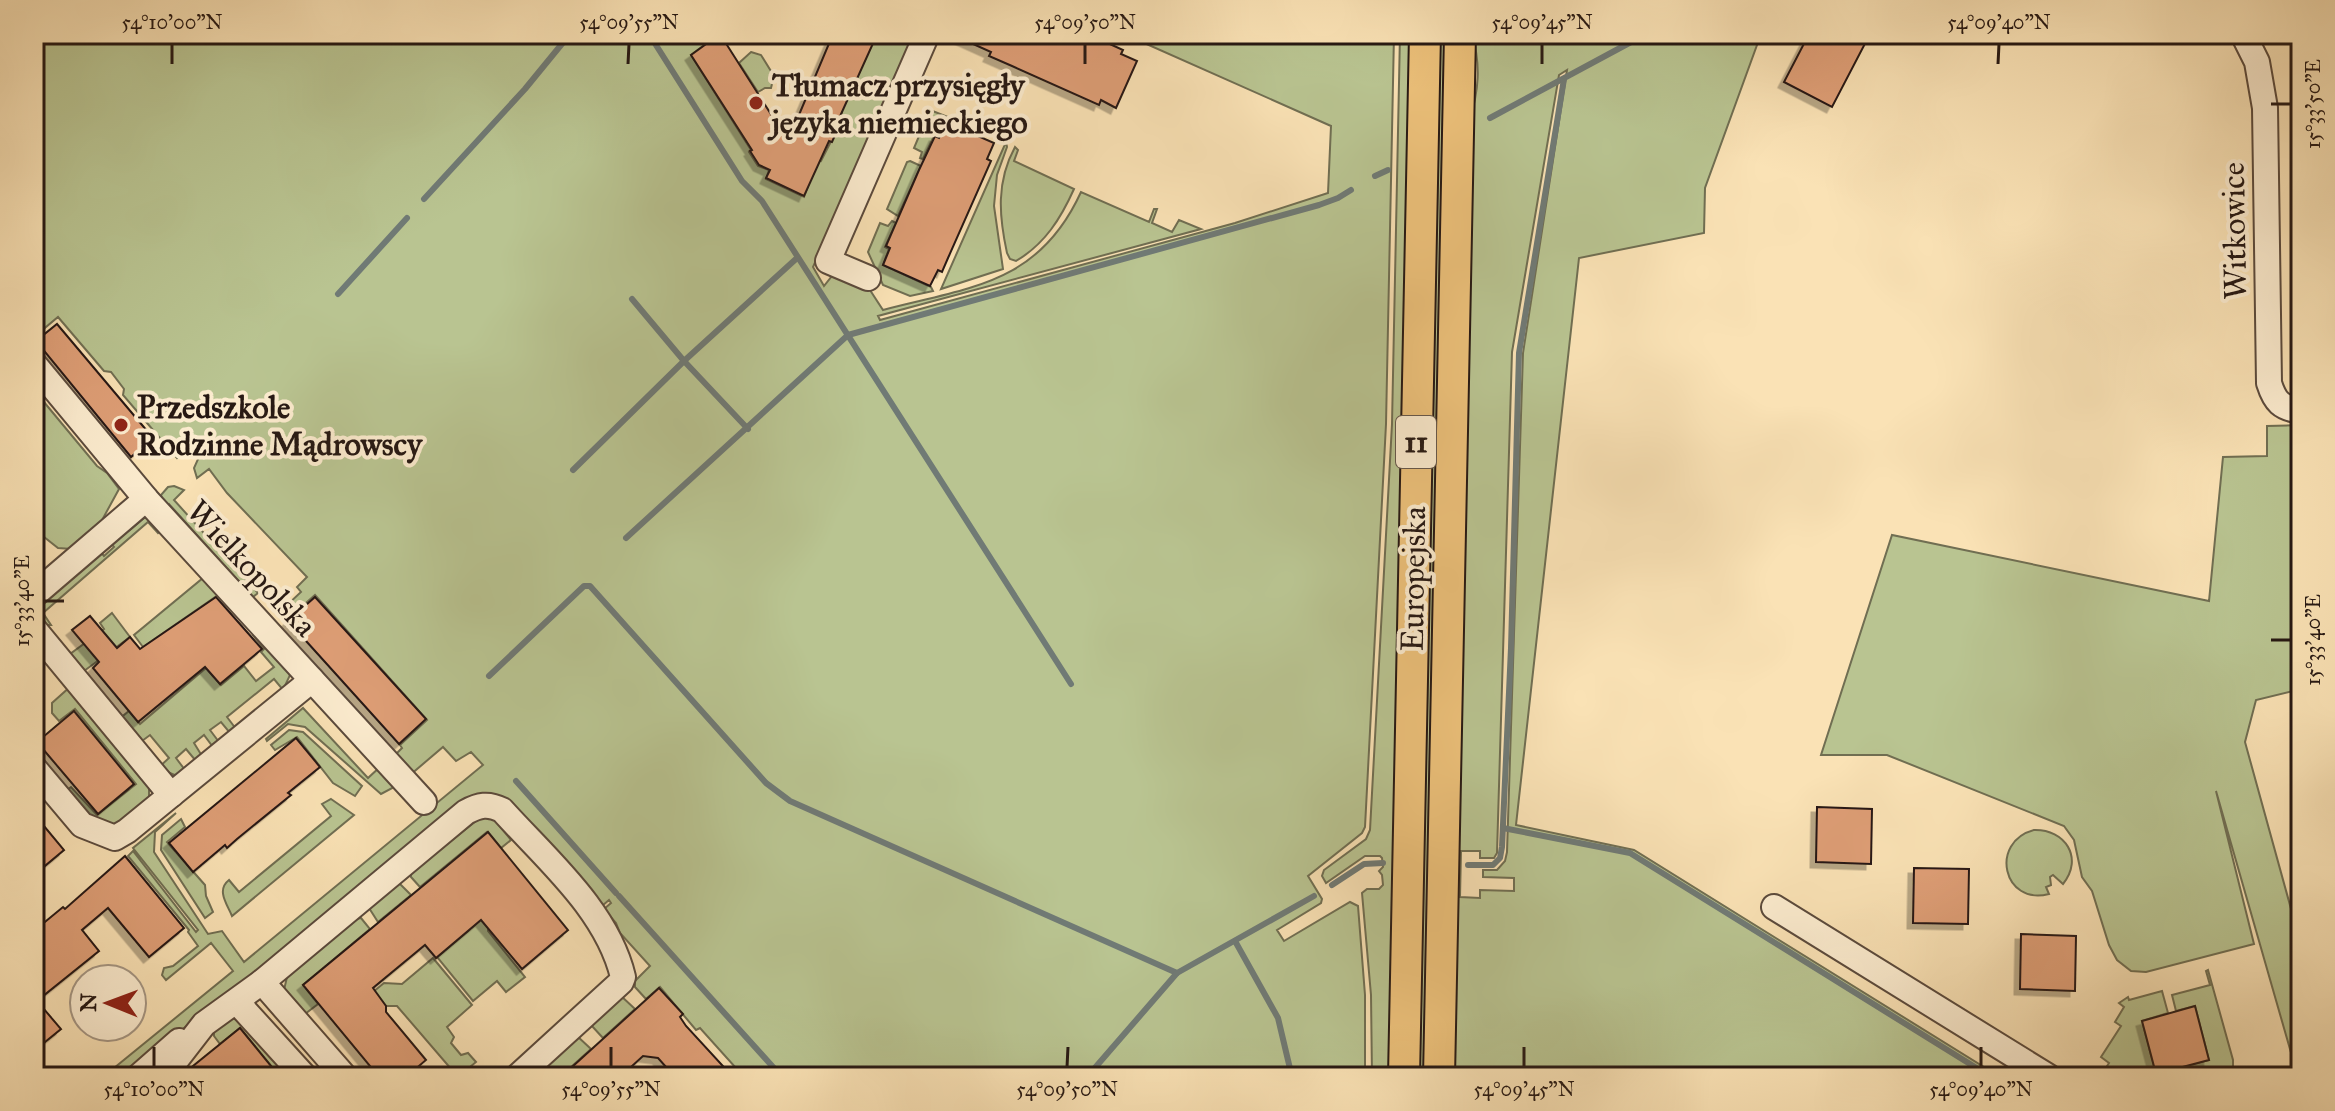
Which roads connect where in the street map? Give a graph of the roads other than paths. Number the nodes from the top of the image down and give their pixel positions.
1 (927, 34) edge
2 (1425, 34) edge
3 (1460, 34) edge
4 (2243, 34) edge
5 (868, 278) dead end
6 (34, 364) edge
7 (2301, 411) edge
8 (152, 506) junction
9 (34, 595) edge
10 (34, 629) edge
11 (307, 674) junction
12 (34, 768) edge
13 (171, 795) junction
14 (424, 802) dead end
15 (1774, 907) dead end
16 (262, 982) junction
17 (237, 1002) junction
18 (204, 1024) junction
19 (138, 1077) edge
20 (163, 1077) edge
21 (305, 1077) edge
22 (345, 1077) edge
23 (517, 1077) edge
24 (1404, 1077) edge
25 (1439, 1077) edge
26 (2049, 1077) edge

1 - 5 street
2 - 24 main road, Europejska / 11
3 - 25 main road, Europejska / 11
4 - 7 street, Witkowice
6 - 8 street, Wielkopolska
8 - 9 street, Wielkopolska
8 - 11 street, Wielkopolska
10 - 13 street
11 - 13 street, Wielkopolska
11 - 14 street, Wielkopolska
12 - 13 street, Wielkopolska
15 - 26 street
16 - 17 street
16 - 22 street
16 - 23 street
17 - 18 street
17 - 21 street
18 - 19 street
18 - 20 street

